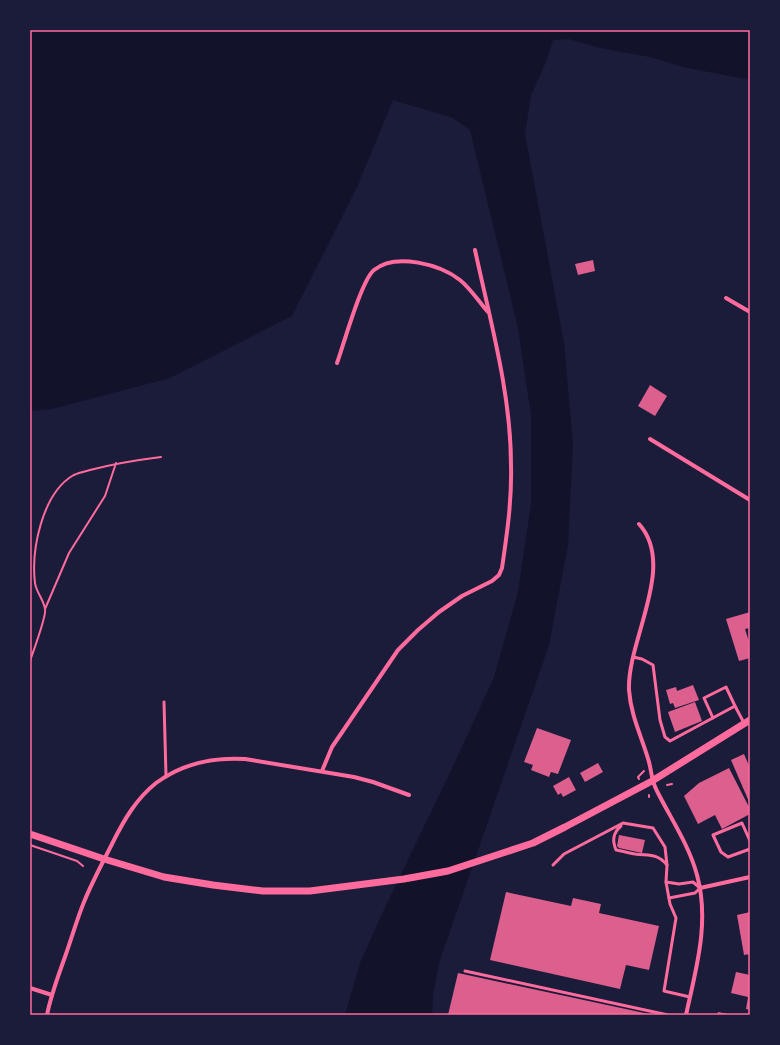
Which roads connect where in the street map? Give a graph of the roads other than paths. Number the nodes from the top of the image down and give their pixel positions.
1 (475, 250) dead end
2 (726, 298) dead end
3 (750, 312) edge
4 (489, 313) junction
5 (337, 363) dead end
6 (650, 439) dead end
7 (750, 500) edge
8 (639, 524) dead end
9 (633, 657) junction
10 (164, 702) dead end
11 (735, 706) junction
12 (713, 718) junction
13 (747, 722) edge
14 (322, 771) junction
15 (166, 776) junction
16 (652, 781) junction
17 (409, 795) dead end
18 (623, 823) junction
19 (30, 834) edge
20 (750, 841) edge
21 (750, 849) edge
22 (104, 859) junction
23 (553, 865) dead end
24 (667, 865) junction
25 (750, 876) edge
26 (666, 882) junction
27 (700, 888) junction
28 (669, 898) junction
29 (465, 971) dead end
30 (30, 988) edge
31 (52, 995) junction
32 (690, 997) junction
33 (47, 1015) edge
34 (668, 1015) edge
35 (686, 1015) edge

1 - 4 street
2 - 3 street
4 - 5 street
4 - 14 street
6 - 7 street
8 - 9 street
9 - 12 lane
9 - 16 street
10 - 15 lane
11 - 12 lane
11 - 12 lane
11 - 13 lane
13 - 16 street
14 - 15 street
14 - 17 street
15 - 22 street
16 - 22 street
16 - 27 street
18 - 23 lane
18 - 24 lane
18 - 24 lane
19 - 22 street
20 - 21 lane
22 - 31 street
24 - 26 lane
25 - 27 street
26 - 27 lane
26 - 28 lane
27 - 28 lane
27 - 32 street
28 - 32 lane
29 - 34 lane
30 - 31 street
31 - 33 street
32 - 35 street

